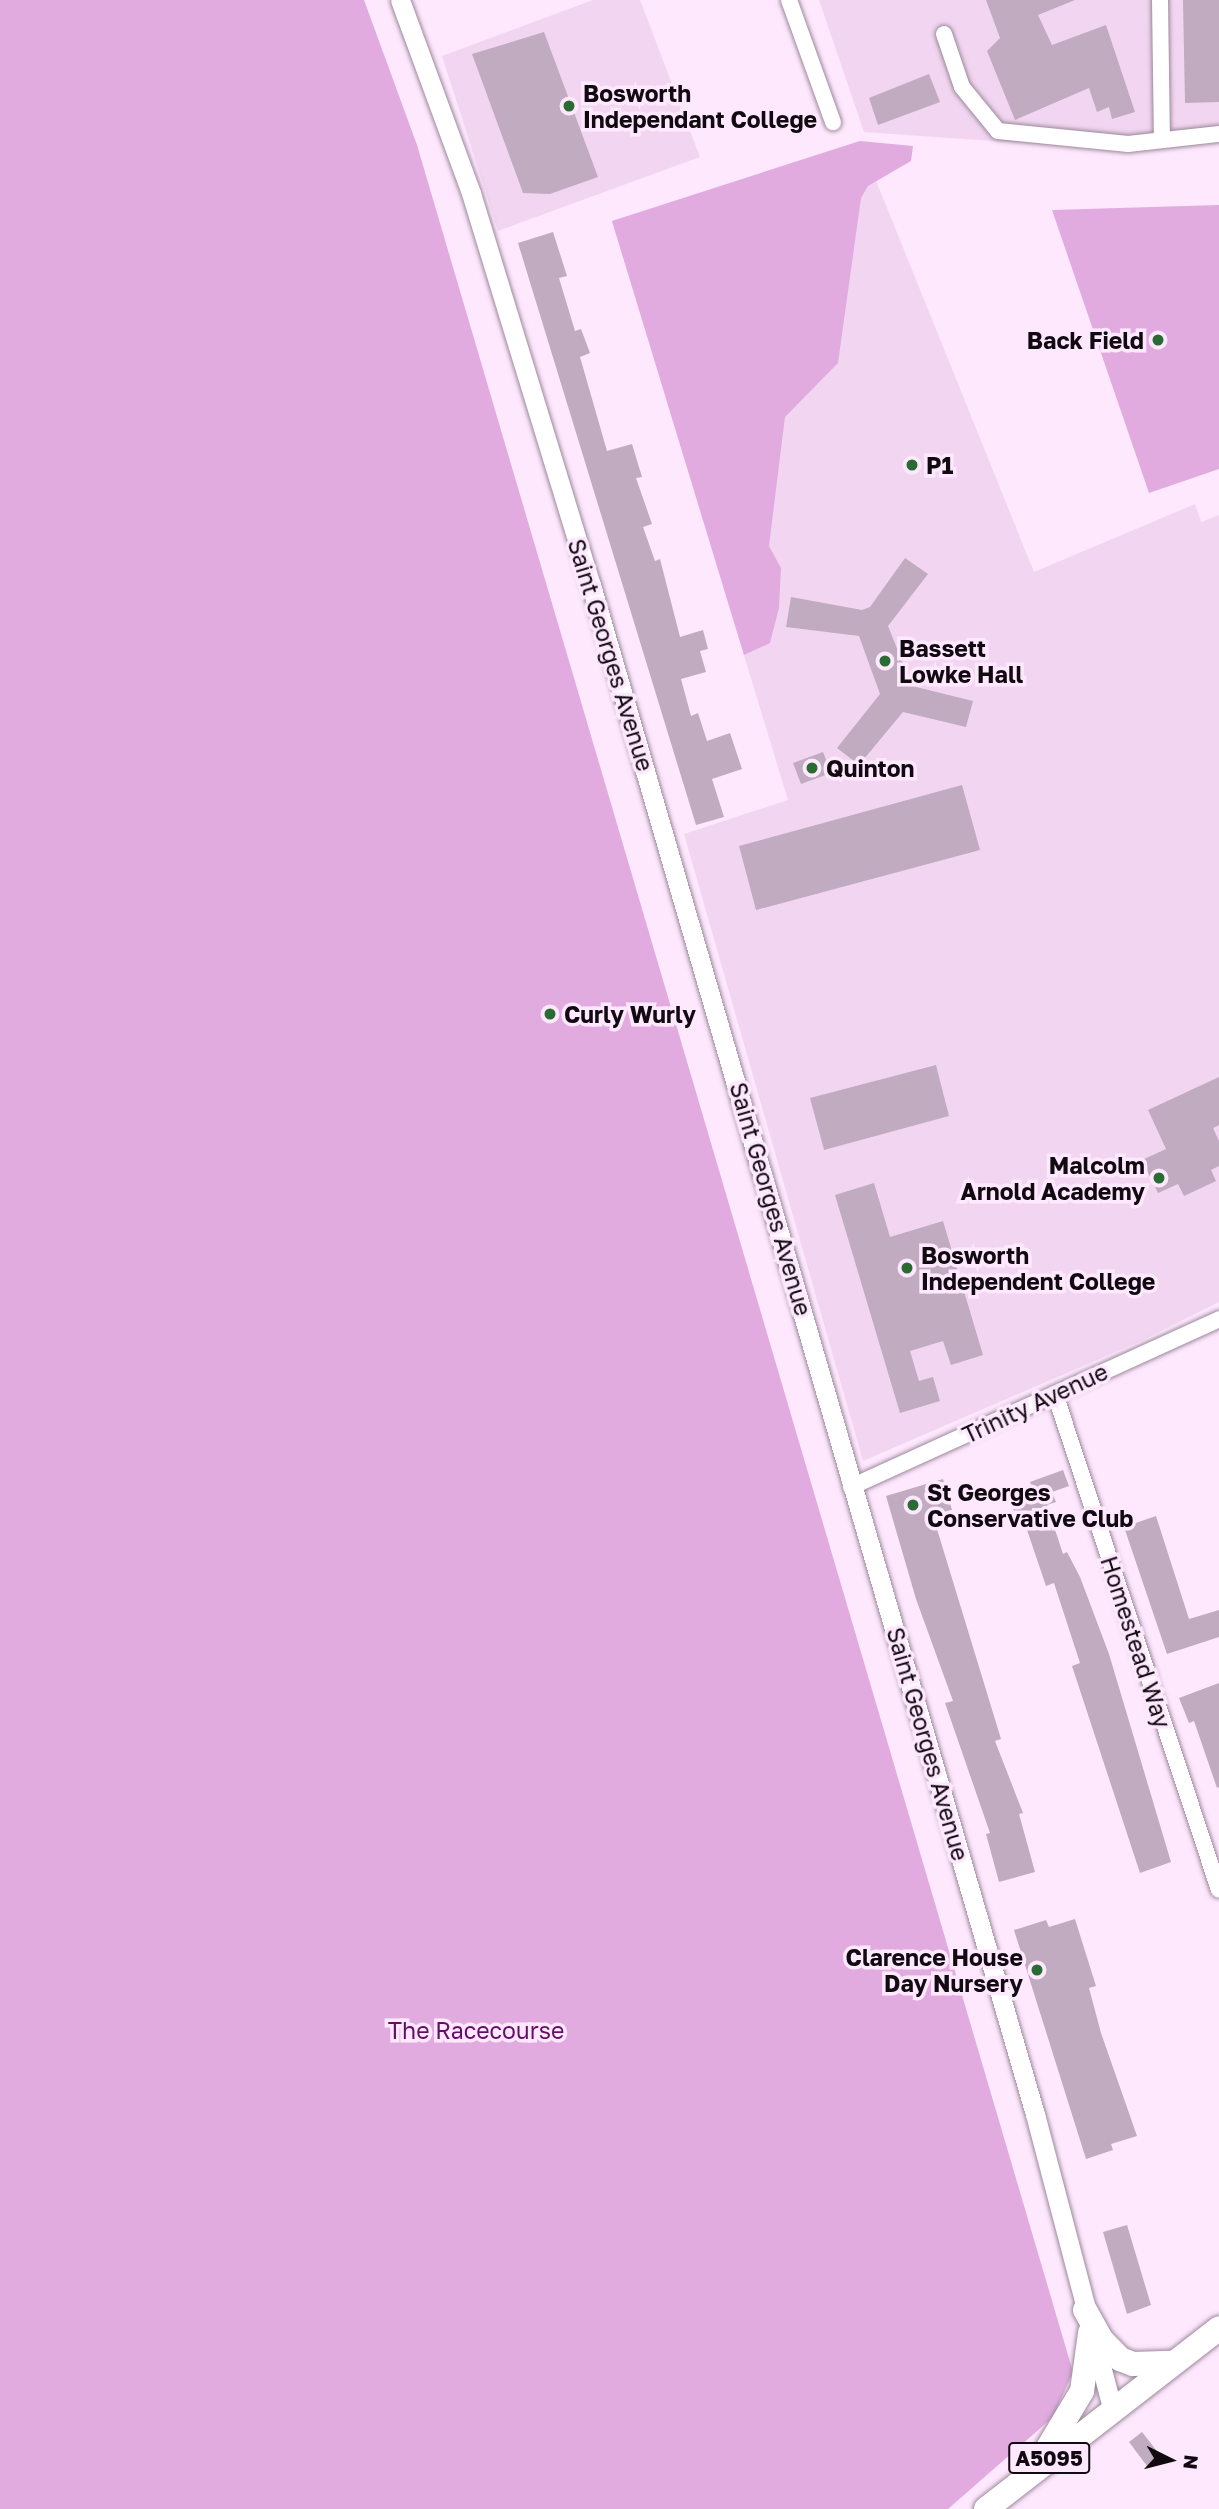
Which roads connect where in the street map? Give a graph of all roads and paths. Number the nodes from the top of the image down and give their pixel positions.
1 (400, 0) edge
2 (789, 0) edge
3 (1160, 0) edge
4 (944, 34) dead end
5 (833, 122) dead end
6 (1219, 134) edge
7 (1162, 141) junction
8 (1219, 1319) edge
9 (1055, 1394) junction
10 (851, 1487) junction
11 (1219, 1889) edge
12 (1087, 2321) junction
13 (1219, 2328) edge
14 (1171, 2363) junction
15 (1112, 2407) junction
16 (1032, 2472) junction
17 (986, 2509) edge

1 - 10 street, Saint Georges Avenue
2 - 5 street
3 - 7 street
4 - 7 street
6 - 7 street
8 - 9 street, Trinity Avenue
9 - 10 street, Trinity Avenue
9 - 11 street, Homestead Way
10 - 12 street, Saint Georges Avenue
12 - 14 main road
12 - 15 street, Saint Georges Avenue
12 - 16 main road
13 - 14 main road, A5095
14 - 15 main road, A5095
15 - 16 main road, A5095
16 - 17 main road, A5095

